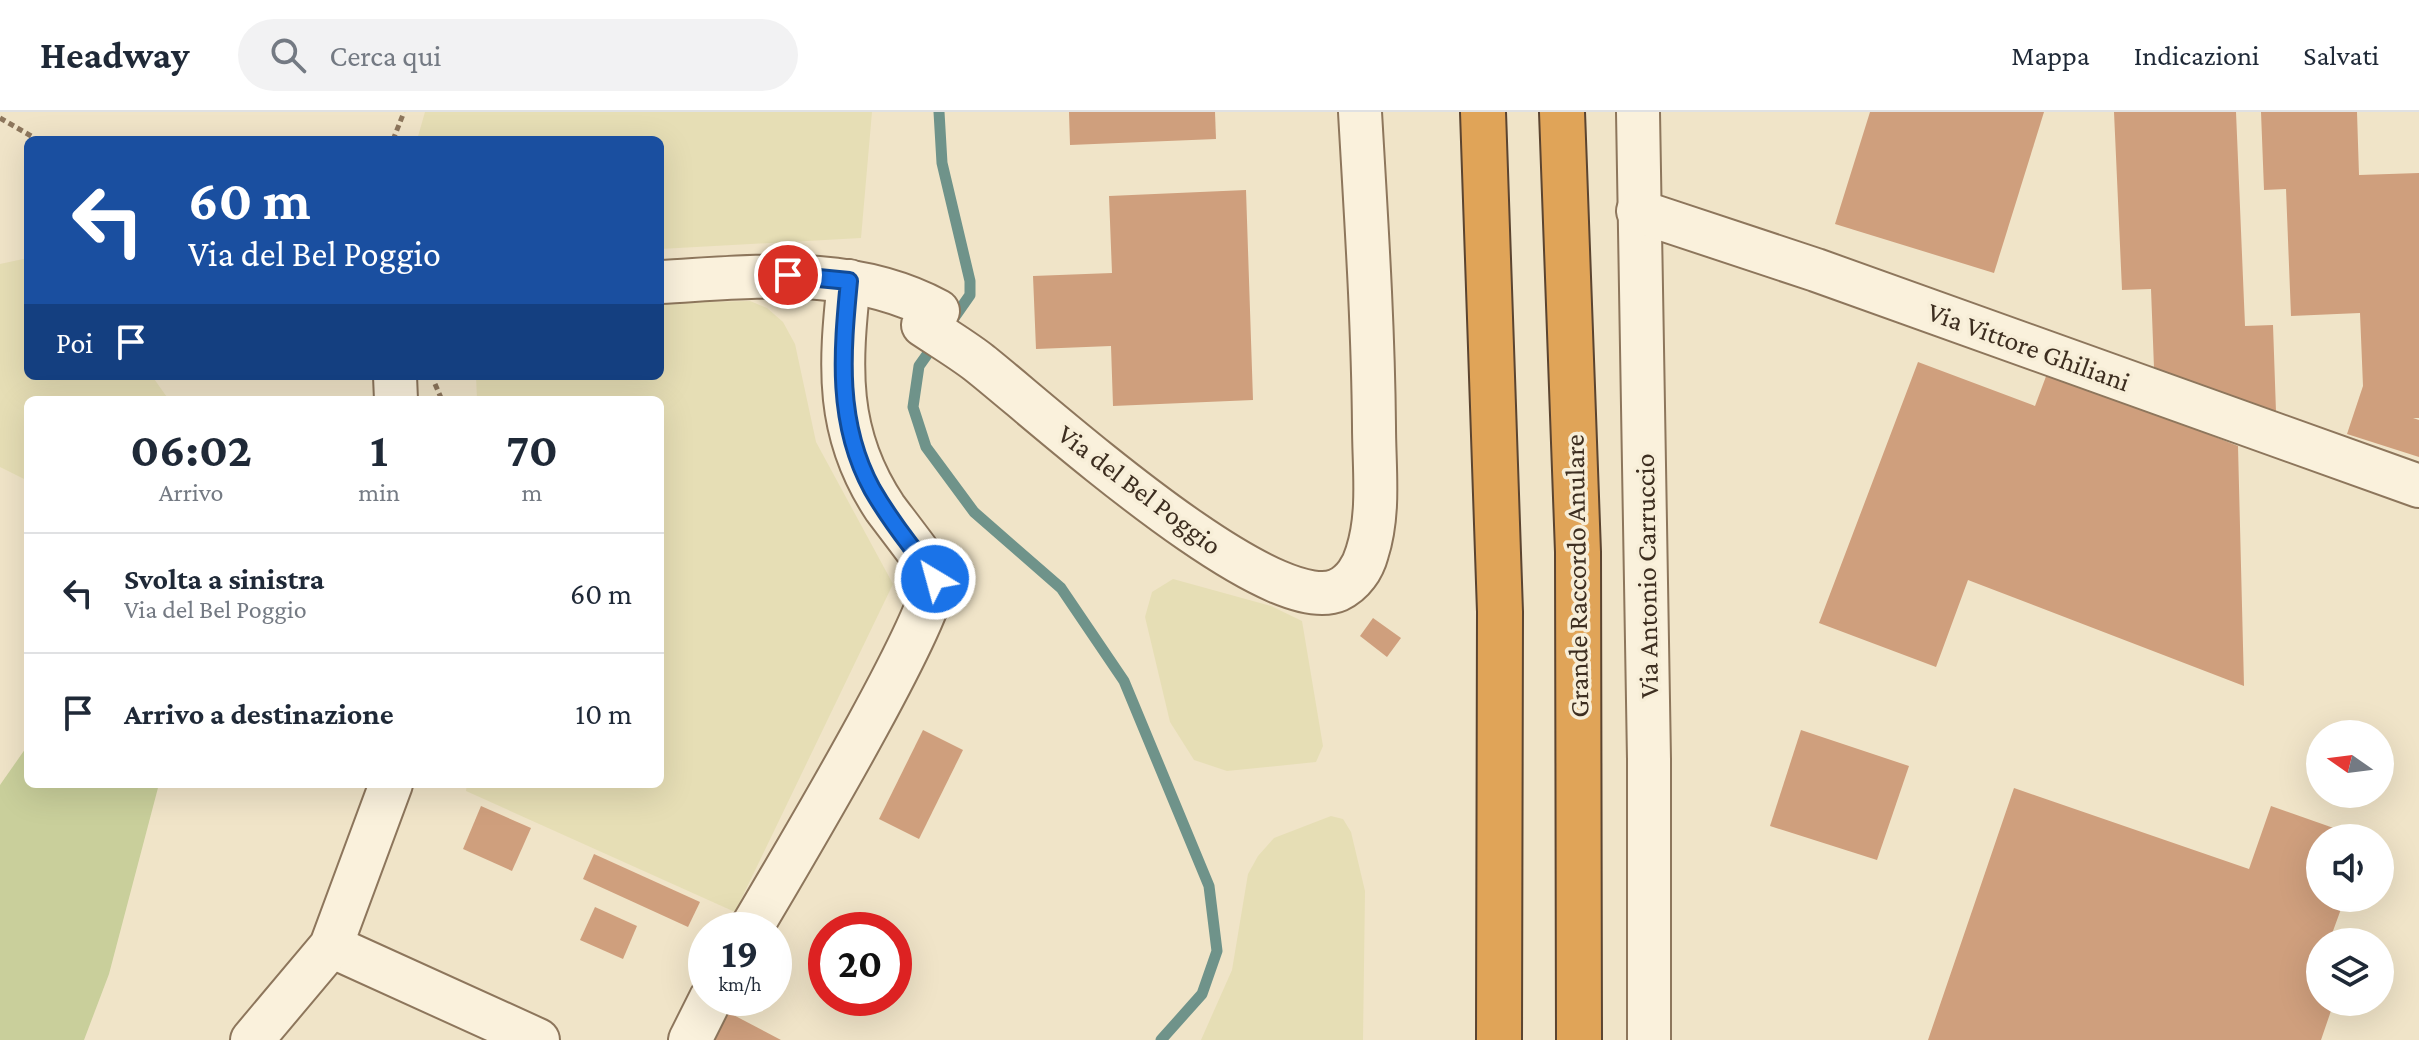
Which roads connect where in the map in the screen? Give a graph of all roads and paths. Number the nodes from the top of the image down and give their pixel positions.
1 (404, 112) edge
2 (1360, 112) edge
3 (1483, 112) edge
4 (1562, 112) edge
5 (1638, 112) edge
6 (0, 118) edge
7 (31, 136) edge
8 (395, 136) edge
9 (1638, 211) junction
10 (849, 281) junction
11 (664, 282) edge
12 (2419, 486) edge
13 (390, 788) edge
14 (760, 912) edge
15 (331, 946) junction
16 (702, 1016) edge
17 (252, 1040) edge
18 (538, 1040) edge
19 (690, 1040) edge
20 (1499, 1040) edge
21 (1579, 1040) edge
22 (1649, 1040) edge

1 - 8 path
2 - 10 street, Via del Bel Poggio
3 - 20 highway
4 - 21 highway, Grande Raccordo Anulare
5 - 9 street, Via Antonio Carruccio
6 - 7 path
9 - 12 street, Via Vittore Ghiliani
9 - 22 street, Via Antonio Carruccio
10 - 11 street, Via del Bel Poggio
10 - 14 street
13 - 15 street
15 - 17 street
15 - 18 street
16 - 19 street

